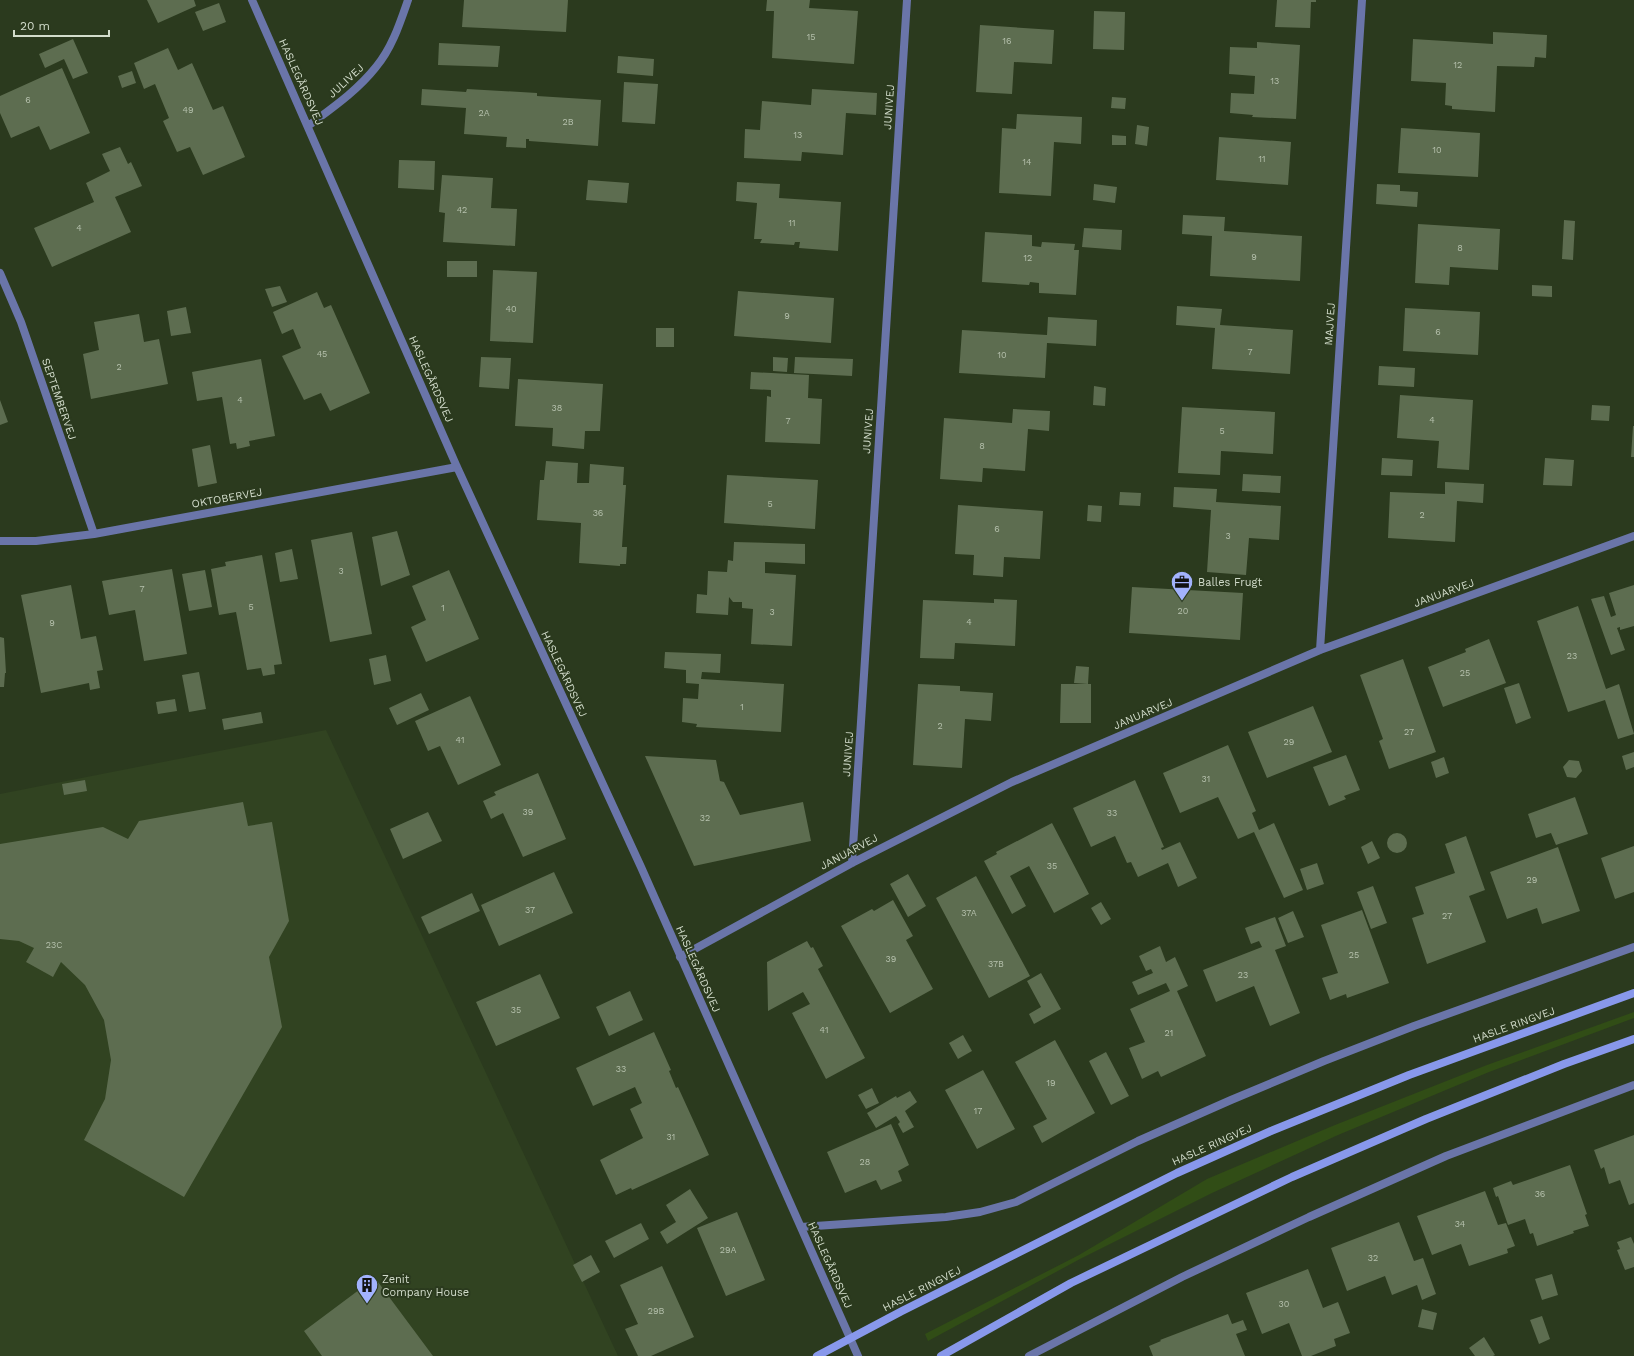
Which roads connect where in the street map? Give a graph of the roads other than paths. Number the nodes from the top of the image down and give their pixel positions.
1 (252, 0) edge
2 (408, 0) edge
3 (907, 0) edge
4 (1362, 0) edge
5 (308, 126) junction
6 (0, 273) edge
7 (457, 467) junction
8 (94, 534) junction
9 (1634, 536) edge
10 (0, 541) edge
11 (1320, 650) junction
12 (852, 863) junction
13 (1634, 947) edge
14 (680, 957) junction
15 (1634, 993) edge
16 (1634, 1039) edge
17 (1634, 1085) edge
18 (801, 1227) junction
19 (850, 1338) junction
20 (817, 1356) edge
21 (858, 1356) edge
22 (942, 1356) edge
23 (1029, 1356) edge

1 - 5 street, HASLEGÅRDSVEJ
2 - 5 street, JULIVEJ
3 - 12 street, JUNIVEJ
4 - 11 street, MAJVEJ
5 - 7 street, HASLEGÅRDSVEJ
6 - 8 street, SEPTEMBERVEJ
7 - 8 street, OKTOBERVEJ
7 - 14 street, HASLEGÅRDSVEJ
8 - 10 street, OKTOBERVEJ
9 - 11 street, JANUARVEJ
11 - 12 street, JANUARVEJ
12 - 14 street, JANUARVEJ
13 - 18 street
14 - 18 street, HASLEGÅRDSVEJ
15 - 19 main road, HASLE RINGVEJ
16 - 22 main road
17 - 23 street
18 - 19 street, HASLEGÅRDSVEJ
19 - 20 main road, HASLE RINGVEJ
19 - 21 street, HASLEGÅRDSVEJ

